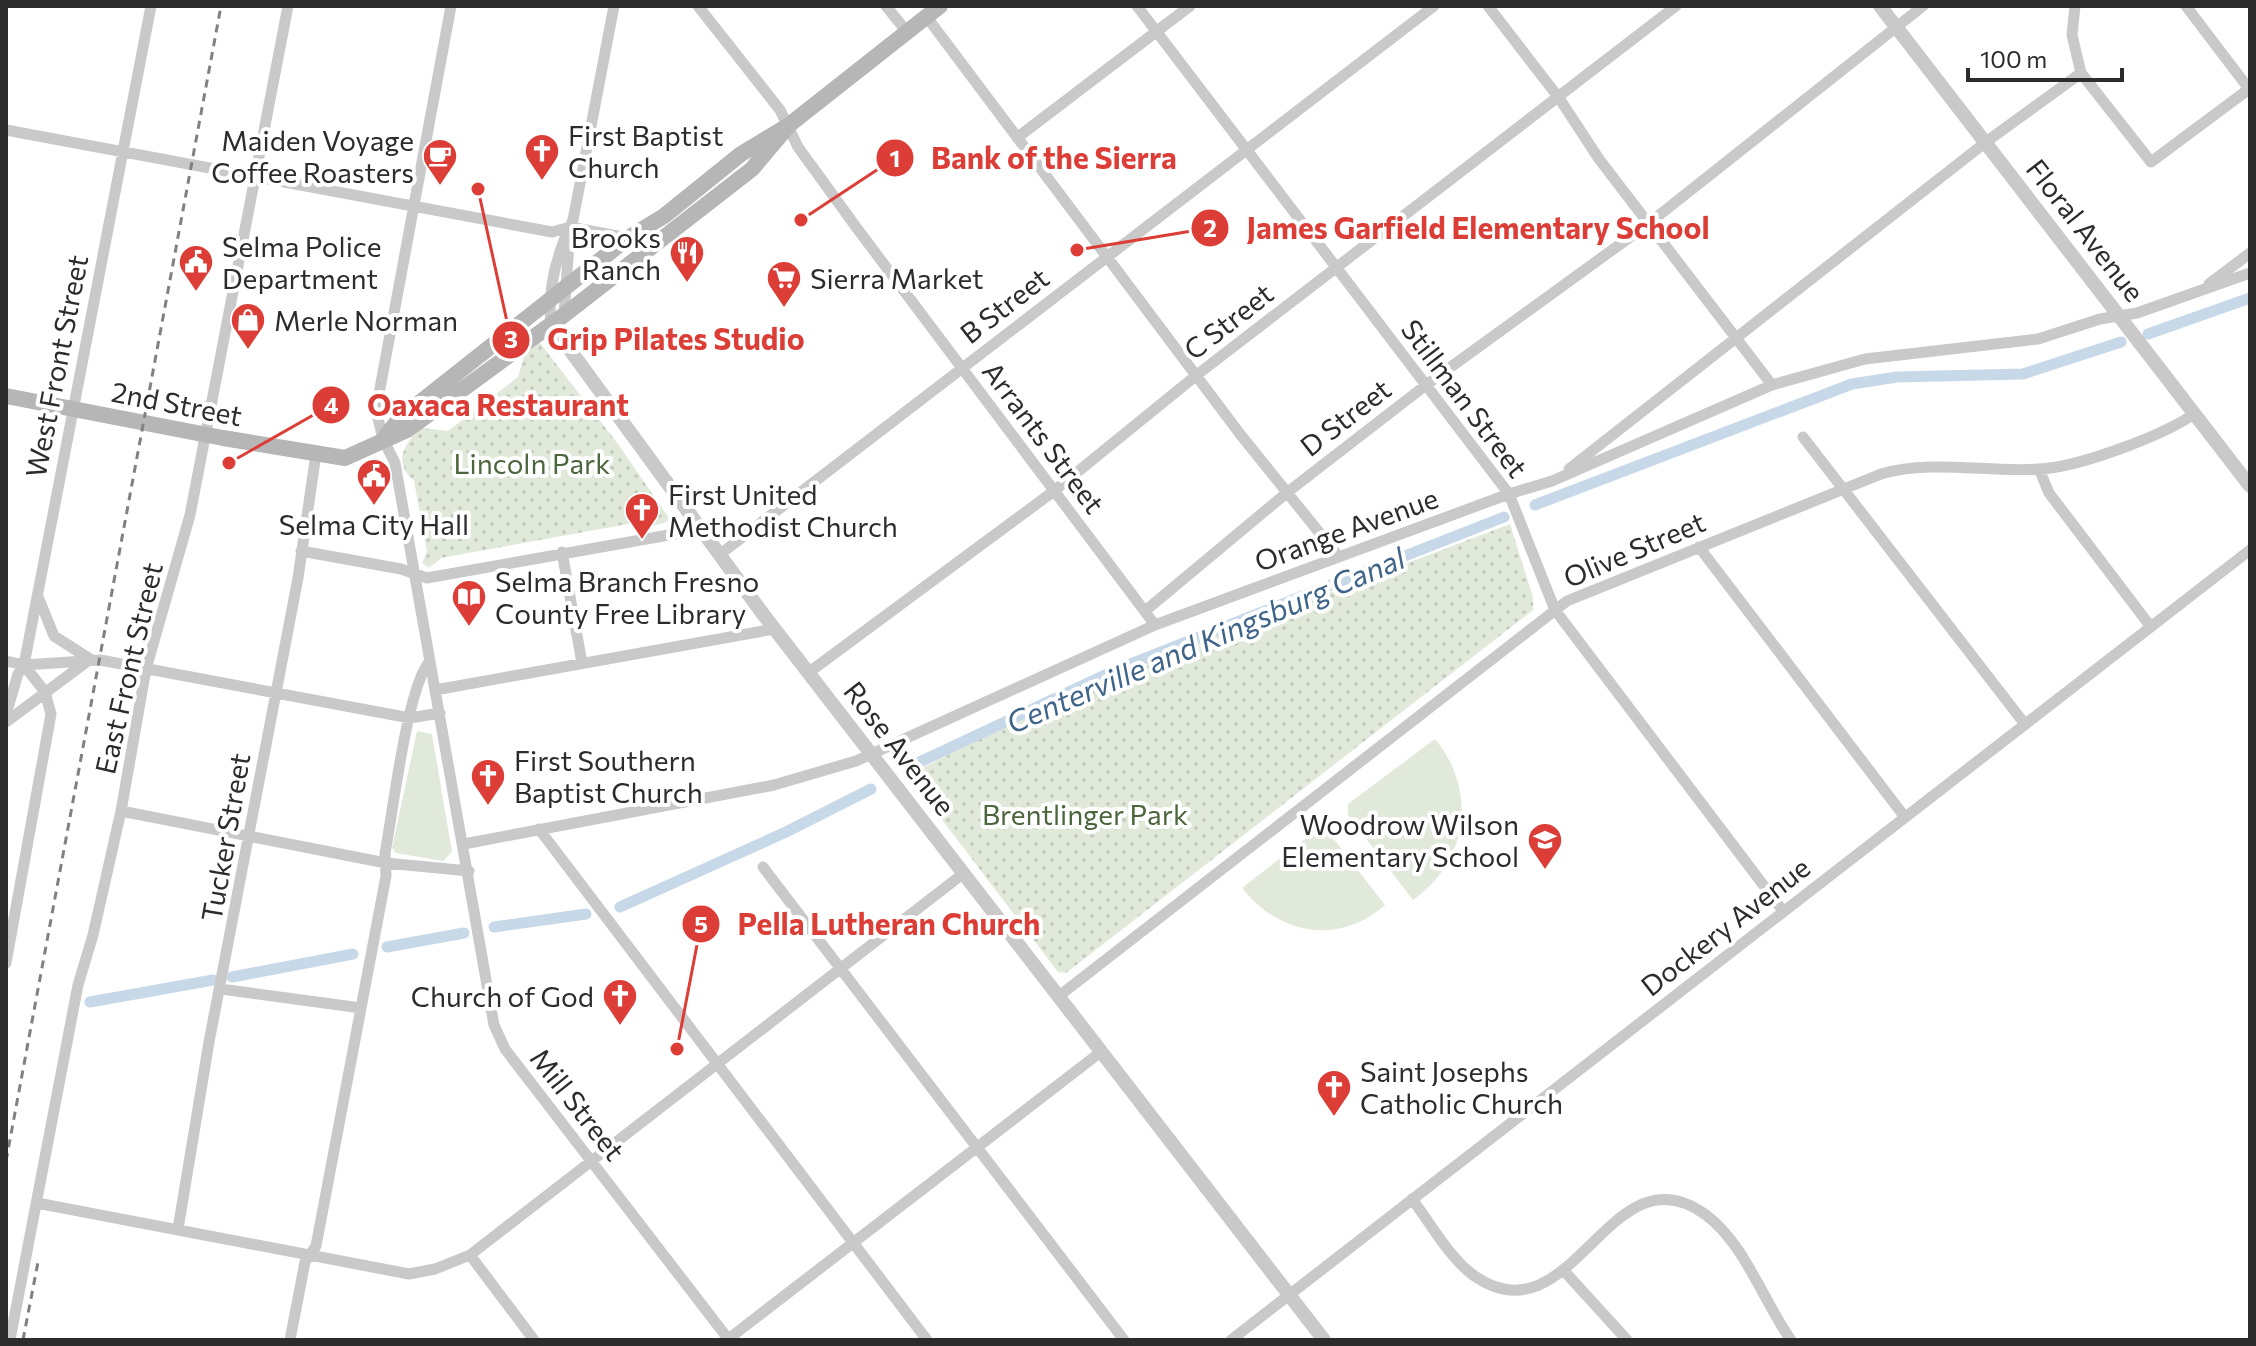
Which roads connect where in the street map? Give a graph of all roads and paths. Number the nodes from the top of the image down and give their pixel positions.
1 (151, 6) edge
2 (288, 6) edge
3 (451, 6) edge
4 (614, 6) edge
5 (698, 6) edge
6 (886, 6) edge
7 (1137, 6) edge
8 (1190, 6) edge
9 (1434, 6) edge
10 (1488, 6) edge
11 (1676, 6) edge
12 (1880, 6) edge
13 (1923, 6) edge
14 (2075, 6) edge
15 (2186, 6) edge
16 (933, 11) edge
17 (1896, 25) junction
18 (1156, 31) junction
19 (907, 32) junction
20 (2081, 73) junction
21 (2249, 89) edge
22 (1559, 98) junction
23 (789, 125) junction
24 (6, 130) edge
25 (1018, 137) junction
26 (1986, 142) junction
27 (1246, 149) junction
28 (122, 152) junction
29 (257, 177) junction
30 (413, 205) junction
31 (1648, 224) junction
32 (570, 227) junction
33 (628, 238) junction
34 (2250, 253) edge
35 (1108, 255) junction
36 (1336, 267) junction
37 (2250, 273) edge
38 (2199, 292) junction
39 (556, 298) junction
40 (2119, 316) junction
41 (558, 324) junction
42 (1737, 339) junction
43 (963, 367) junction
44 (1198, 374) junction
45 (1426, 385) junction
46 (1772, 385) junction
47 (6, 396) edge
48 (72, 409) junction
49 (2194, 414) junction
50 (205, 435) junction
51 (1803, 437) dead end
52 (383, 439) junction
53 (316, 454) junction
54 (2039, 469) junction
55 (1552, 481) junction
56 (2250, 486) edge
57 (1842, 488) junction
58 (1054, 491) junction
59 (1289, 491) junction
60 (1509, 494) junction
61 (694, 523) junction
62 (1699, 547) junction
63 (2250, 550) edge
64 (301, 551) junction
65 (562, 552) junction
66 (719, 555) junction
67 (1339, 557) junction
68 (415, 574) junction
69 (38, 597) junction
70 (1555, 610) junction
71 (1145, 611) junction
72 (1155, 625) junction
73 (2151, 627) junction
74 (774, 629) junction
75 (90, 659) junction
76 (6, 661) edge
77 (430, 661) junction
78 (582, 663) junction
79 (24, 665) junction
80 (146, 669) junction
81 (808, 673) junction
82 (435, 690) junction
83 (45, 692) junction
84 (276, 692) junction
85 (440, 713) junction
86 (6, 714) edge
87 (410, 718) junction
88 (6, 722) edge
89 (2024, 723) junction
90 (871, 755) junction
91 (121, 811) junction
92 (1904, 816) junction
93 (539, 829) junction
94 (251, 836) junction
95 (464, 844) junction
96 (386, 863) junction
97 (763, 867) dead end
98 (469, 871) junction
99 (964, 873) junction
100 (1783, 911) junction
101 (6, 963) edge
102 (841, 969) junction
103 (221, 989) junction
104 (1059, 996) junction
105 (361, 1008) junction
106 (1102, 1051) junction
107 (717, 1064) junction
108 (978, 1148) junction
109 (592, 1161) junction
110 (1412, 1199) junction
111 (37, 1203) junction
112 (178, 1229) junction
113 (854, 1244) junction
114 (311, 1254) junction
115 (470, 1255) junction
116 (1566, 1273) junction
117 (1289, 1295) junction
118 (10, 1340) edge
119 (290, 1340) edge
120 (534, 1340) edge
121 (728, 1340) edge
122 (927, 1340) edge
123 (1124, 1340) edge
124 (1231, 1340) edge
125 (1324, 1340) edge
126 (1627, 1340) edge
127 (1791, 1340) edge

1 - 28 street, West Front Street
2 - 29 street, East Front Street
3 - 30 street, Mill Street
4 - 32 street
5 - 23 street, Arrants Street
6 - 19 street
7 - 18 street, Stillman Street
8 - 18 street
9 - 27 street, B Street
10 - 22 street
11 - 22 street, C Street
12 - 17 street, Floral Avenue
13 - 17 street, D Street
14 - 20 street
15 - 21 street
16 - 19 main road
16 - 25 street
17 - 26 street, Floral Avenue
17 - 31 street, D Street
18 - 25 street
18 - 27 street, Stillman Street
19 - 23 main road
20 - 21 street
20 - 26 street
22 - 31 street
22 - 36 street, C Street
23 - 33 main road
23 - 41 main road, 2nd Street
23 - 43 street, Arrants Street
24 - 28 street
25 - 35 street
26 - 40 street, Floral Avenue
26 - 42 street
27 - 35 street, B Street
27 - 36 street, Stillman Street
28 - 29 street
28 - 48 street, West Front Street
29 - 30 street
29 - 50 street, East Front Street
30 - 32 street
30 - 52 street, Mill Street
31 - 42 street
31 - 45 street, D Street
32 - 33 street
32 - 39 street
32 - 39 street
33 - 39 main road
34 - 38 street
35 - 43 street, B Street
35 - 44 street
36 - 44 street, C Street
36 - 45 street, Stillman Street
37 - 38 street, Orange Avenue
38 - 40 street, Orange Avenue
39 - 41 street
39 - 41 street
39 - 52 main road
40 - 46 street, Orange Avenue
40 - 49 street, Floral Avenue
41 - 52 main road, 2nd Street
41 - 61 street, Rose Avenue
42 - 46 street
42 - 55 street
43 - 58 street, Arrants Street
43 - 66 street, B Street
44 - 58 street, C Street
44 - 59 street
45 - 59 street, D Street
45 - 60 street, Stillman Street
46 - 55 street, Orange Avenue
47 - 48 main road, 2nd Street
48 - 50 main road, 2nd Street
48 - 69 street, West Front Street
49 - 54 street, Olive Street
49 - 56 street, Floral Avenue
50 - 53 main road, 2nd Street
50 - 80 street, East Front Street
51 - 57 street
52 - 53 main road, 2nd Street
52 - 68 street, Mill Street
53 - 64 street, Tucker Street
54 - 57 street, Olive Street
54 - 73 street
55 - 60 street, Orange Avenue
57 - 62 street, Olive Street
57 - 89 street
58 - 71 street, Arrants Street
58 - 81 street, C Street
59 - 67 street
59 - 71 street, D Street
60 - 67 street, Orange Avenue
60 - 70 street, Stillman Street
61 - 65 street
61 - 66 street, Rose Avenue
62 - 70 street, Olive Street
62 - 92 street
63 - 73 street, Dockery Avenue
64 - 68 street
64 - 84 street, Tucker Street
65 - 68 street
65 - 78 street
66 - 74 street, Rose Avenue
67 - 72 street, Orange Avenue
68 - 77 street, Mill Street
69 - 75 street
69 - 79 street, West Front Street
70 - 100 street, Stillman Street
70 - 104 street, Olive Street
71 - 72 street, Arrants Street
72 - 90 street, Orange Avenue
73 - 89 street, Dockery Avenue
74 - 78 street
74 - 81 street, Rose Avenue
75 - 79 street
75 - 80 street
75 - 83 street
76 - 79 street
77 - 82 street, Mill Street
77 - 87 street
78 - 82 street
79 - 83 street
79 - 86 street, West Front Street
80 - 84 street
80 - 91 street, East Front Street
81 - 90 street, Rose Avenue
82 - 85 street, Mill Street
83 - 88 street
83 - 101 street
84 - 87 street
84 - 94 street, Tucker Street
85 - 87 street
85 - 95 street, Mill Street
87 - 96 street
89 - 92 street, Dockery Avenue
90 - 93 street, Orange Avenue
90 - 99 street, Rose Avenue
91 - 94 street
91 - 111 street, East Front Street
92 - 100 street, Dockery Avenue
93 - 95 street, Orange Avenue
93 - 107 street
94 - 96 street
94 - 103 street, Tucker Street
95 - 98 street, Mill Street
96 - 98 street
96 - 105 street
97 - 102 street
98 - 109 street, Mill Street
99 - 102 street
99 - 104 street, Rose Avenue
100 - 110 street, Dockery Avenue
102 - 107 street
102 - 108 street
103 - 105 street
103 - 112 street, Tucker Street
104 - 106 street, Rose Avenue
105 - 114 street
106 - 108 street
106 - 117 street, Rose Avenue
107 - 109 street
107 - 113 street
108 - 113 street
108 - 123 street
109 - 115 street
109 - 121 street, Mill Street
110 - 116 street
110 - 117 street, Dockery Avenue
111 - 112 street
111 - 118 street, East Front Street
112 - 114 street
113 - 121 street
113 - 122 street
114 - 115 street
114 - 119 street
115 - 120 street
116 - 126 street
116 - 127 street
117 - 124 street, Dockery Avenue
117 - 125 street, Rose Avenue

